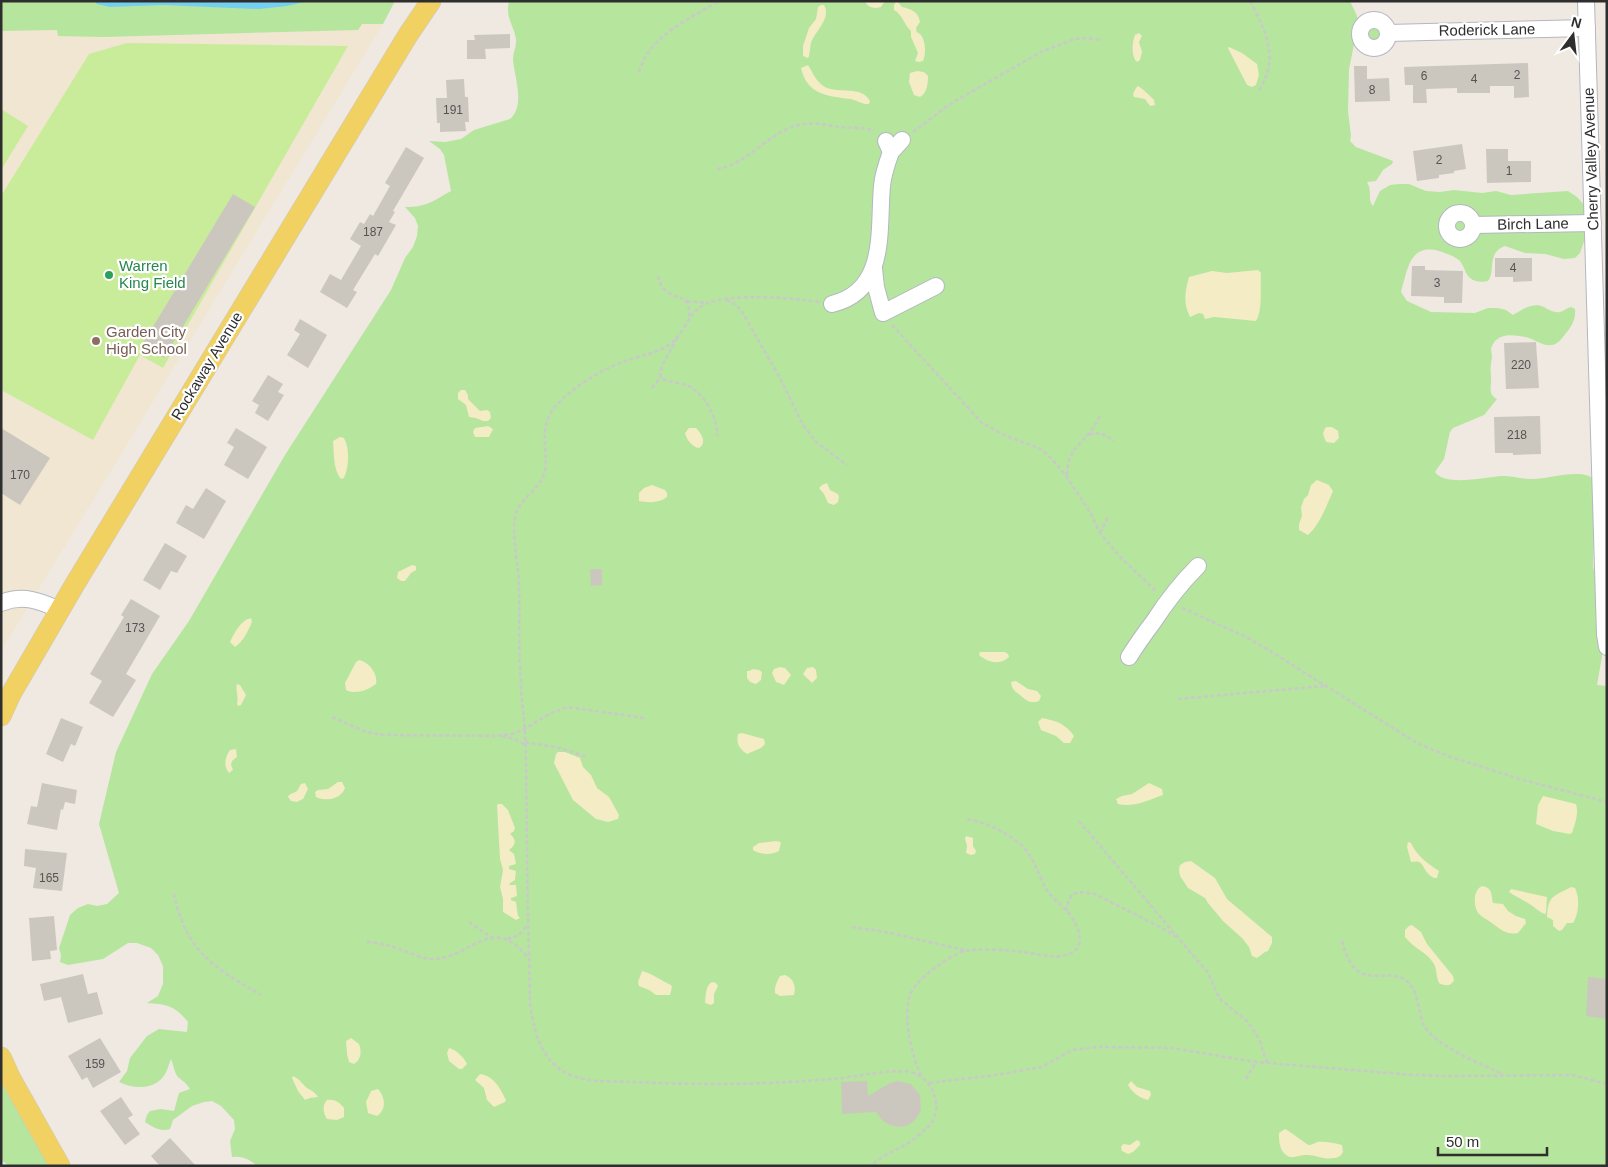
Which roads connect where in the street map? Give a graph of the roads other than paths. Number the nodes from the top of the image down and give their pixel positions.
1 (431, 1) edge
2 (1586, 1) edge
3 (421, 10) edge
4 (1587, 28) junction
5 (1388, 33) dead end
6 (893, 144) road end
7 (1593, 222) junction
8 (1473, 225) dead end
9 (874, 268) junction
10 (936, 286) dead end
11 (1600, 288) edge
12 (832, 304) road end
13 (1603, 482) edge
14 (1198, 566) dead end
15 (1, 603) edge
16 (60, 610) junction
17 (1607, 646) edge
18 (1130, 657) dead end
19 (1, 716) edge
20 (1, 1057) edge
21 (60, 1166) edge

1 - 3 main road, Rockaway Avenue
2 - 4 street, Cherry Valley Avenue
3 - 16 main road, Rockaway Avenue
4 - 5 street, Roderick Lane
4 - 7 street, Cherry Valley Avenue
6 - 9 street
7 - 8 street, Birch Lane
7 - 11 street, Cherry Valley Avenue
9 - 10 street
9 - 12 street
11 - 13 street, Cherry Valley Avenue
13 - 17 street, Cherry Valley Avenue
14 - 18 street
15 - 16 street
16 - 19 main road, Rockaway Avenue
20 - 21 main road

